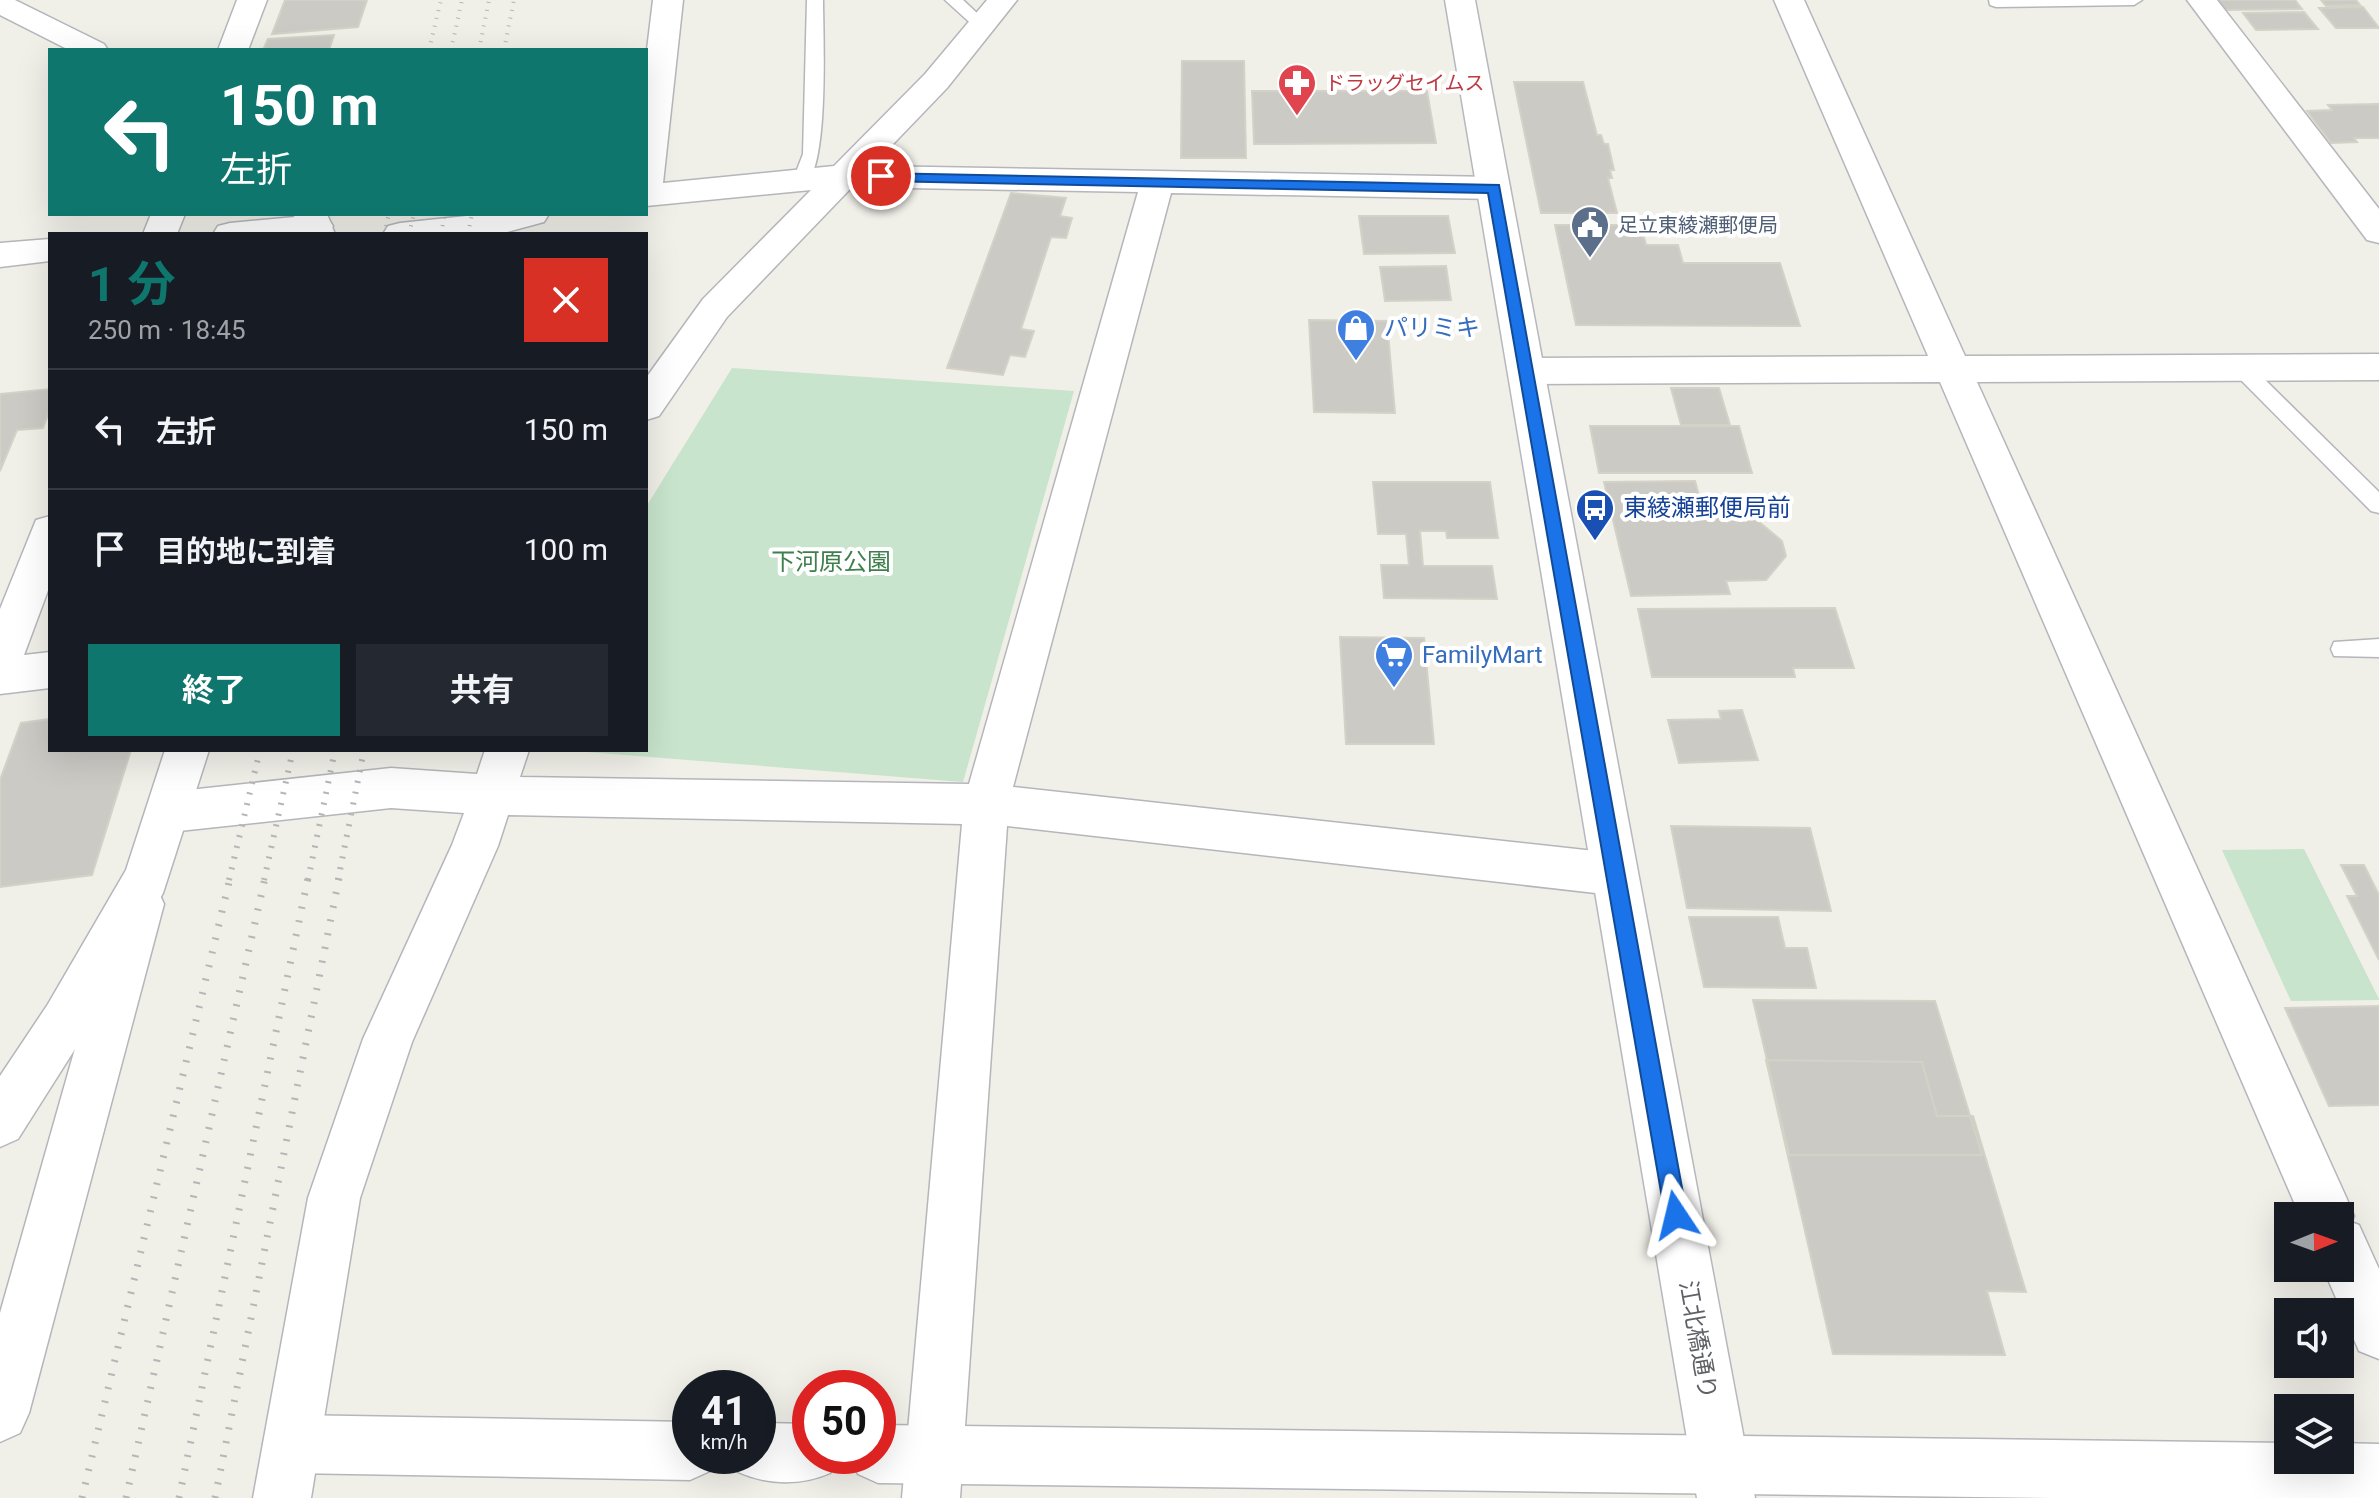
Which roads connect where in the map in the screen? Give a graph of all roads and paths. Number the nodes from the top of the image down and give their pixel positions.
1 (252, 0) edge
2 (668, 0) edge
3 (815, 0) edge
4 (953, 0) edge
5 (1460, 0) edge
6 (1789, 0) edge
7 (2134, 0) edge
8 (2202, 0) edge
9 (1996, 2) edge
10 (0, 4) edge
11 (993, 13) edge
12 (89, 48) edge
13 (234, 48) edge
14 (648, 168) edge
15 (843, 176) junction
16 (802, 180) junction
17 (1157, 183) junction
18 (1494, 188) junction
19 (648, 195) edge
20 (525, 216) edge
21 (2373, 216) edge
22 (315, 225) edge
23 (249, 232) edge
24 (419, 232) edge
25 (48, 250) edge
26 (0, 255) edge
27 (2379, 367) edge
28 (1955, 368) junction
29 (2241, 368) junction
30 (1527, 371) junction
31 (648, 403) edge
32 (2379, 505) edge
33 (48, 536) edge
34 (2379, 648) edge
35 (2342, 649) dead end
36 (0, 663) edge
37 (48, 670) edge
38 (0, 676) edge
39 (186, 752) edge
40 (500, 771) edge
41 (986, 804) junction
42 (170, 812) junction
43 (1613, 874) junction
44 (147, 878) junction
45 (0, 1121) edge
46 (2321, 1202) edge
47 (2354, 1275) edge
48 (2379, 1331) edge
49 (0, 1413) edge
50 (672, 1452) edge
51 (896, 1461) edge
52 (287, 1471) edge
53 (2379, 1473) edge
54 (932, 1476) edge
55 (1724, 1481) edge

1 - 13 street
2 - 14 street
3 - 16 lane
4 - 11 lane
5 - 18 street, 江北橋通り
6 - 28 street
7 - 9 lane
8 - 21 street
10 - 12 street
11 - 15 street
15 - 16 street
15 - 17 street
15 - 31 street
16 - 19 street
17 - 18 street
17 - 41 street
18 - 30 street, 江北橋通り
20 - 24 street
22 - 23 street
25 - 26 street
27 - 29 street
28 - 29 street
28 - 30 street
28 - 46 street
29 - 32 lane
30 - 43 street, 江北橋通り
33 - 36 street
34 - 35 lane
37 - 38 street
39 - 42 street
40 - 41 street
40 - 42 street
40 - 52 street
41 - 43 street
41 - 54 street
42 - 44 street
43 - 55 street, 江北橋通り
44 - 45 street
44 - 49 street
47 - 48 street
50 - 52 street
51 - 54 street
53 - 55 street
54 - 55 street

